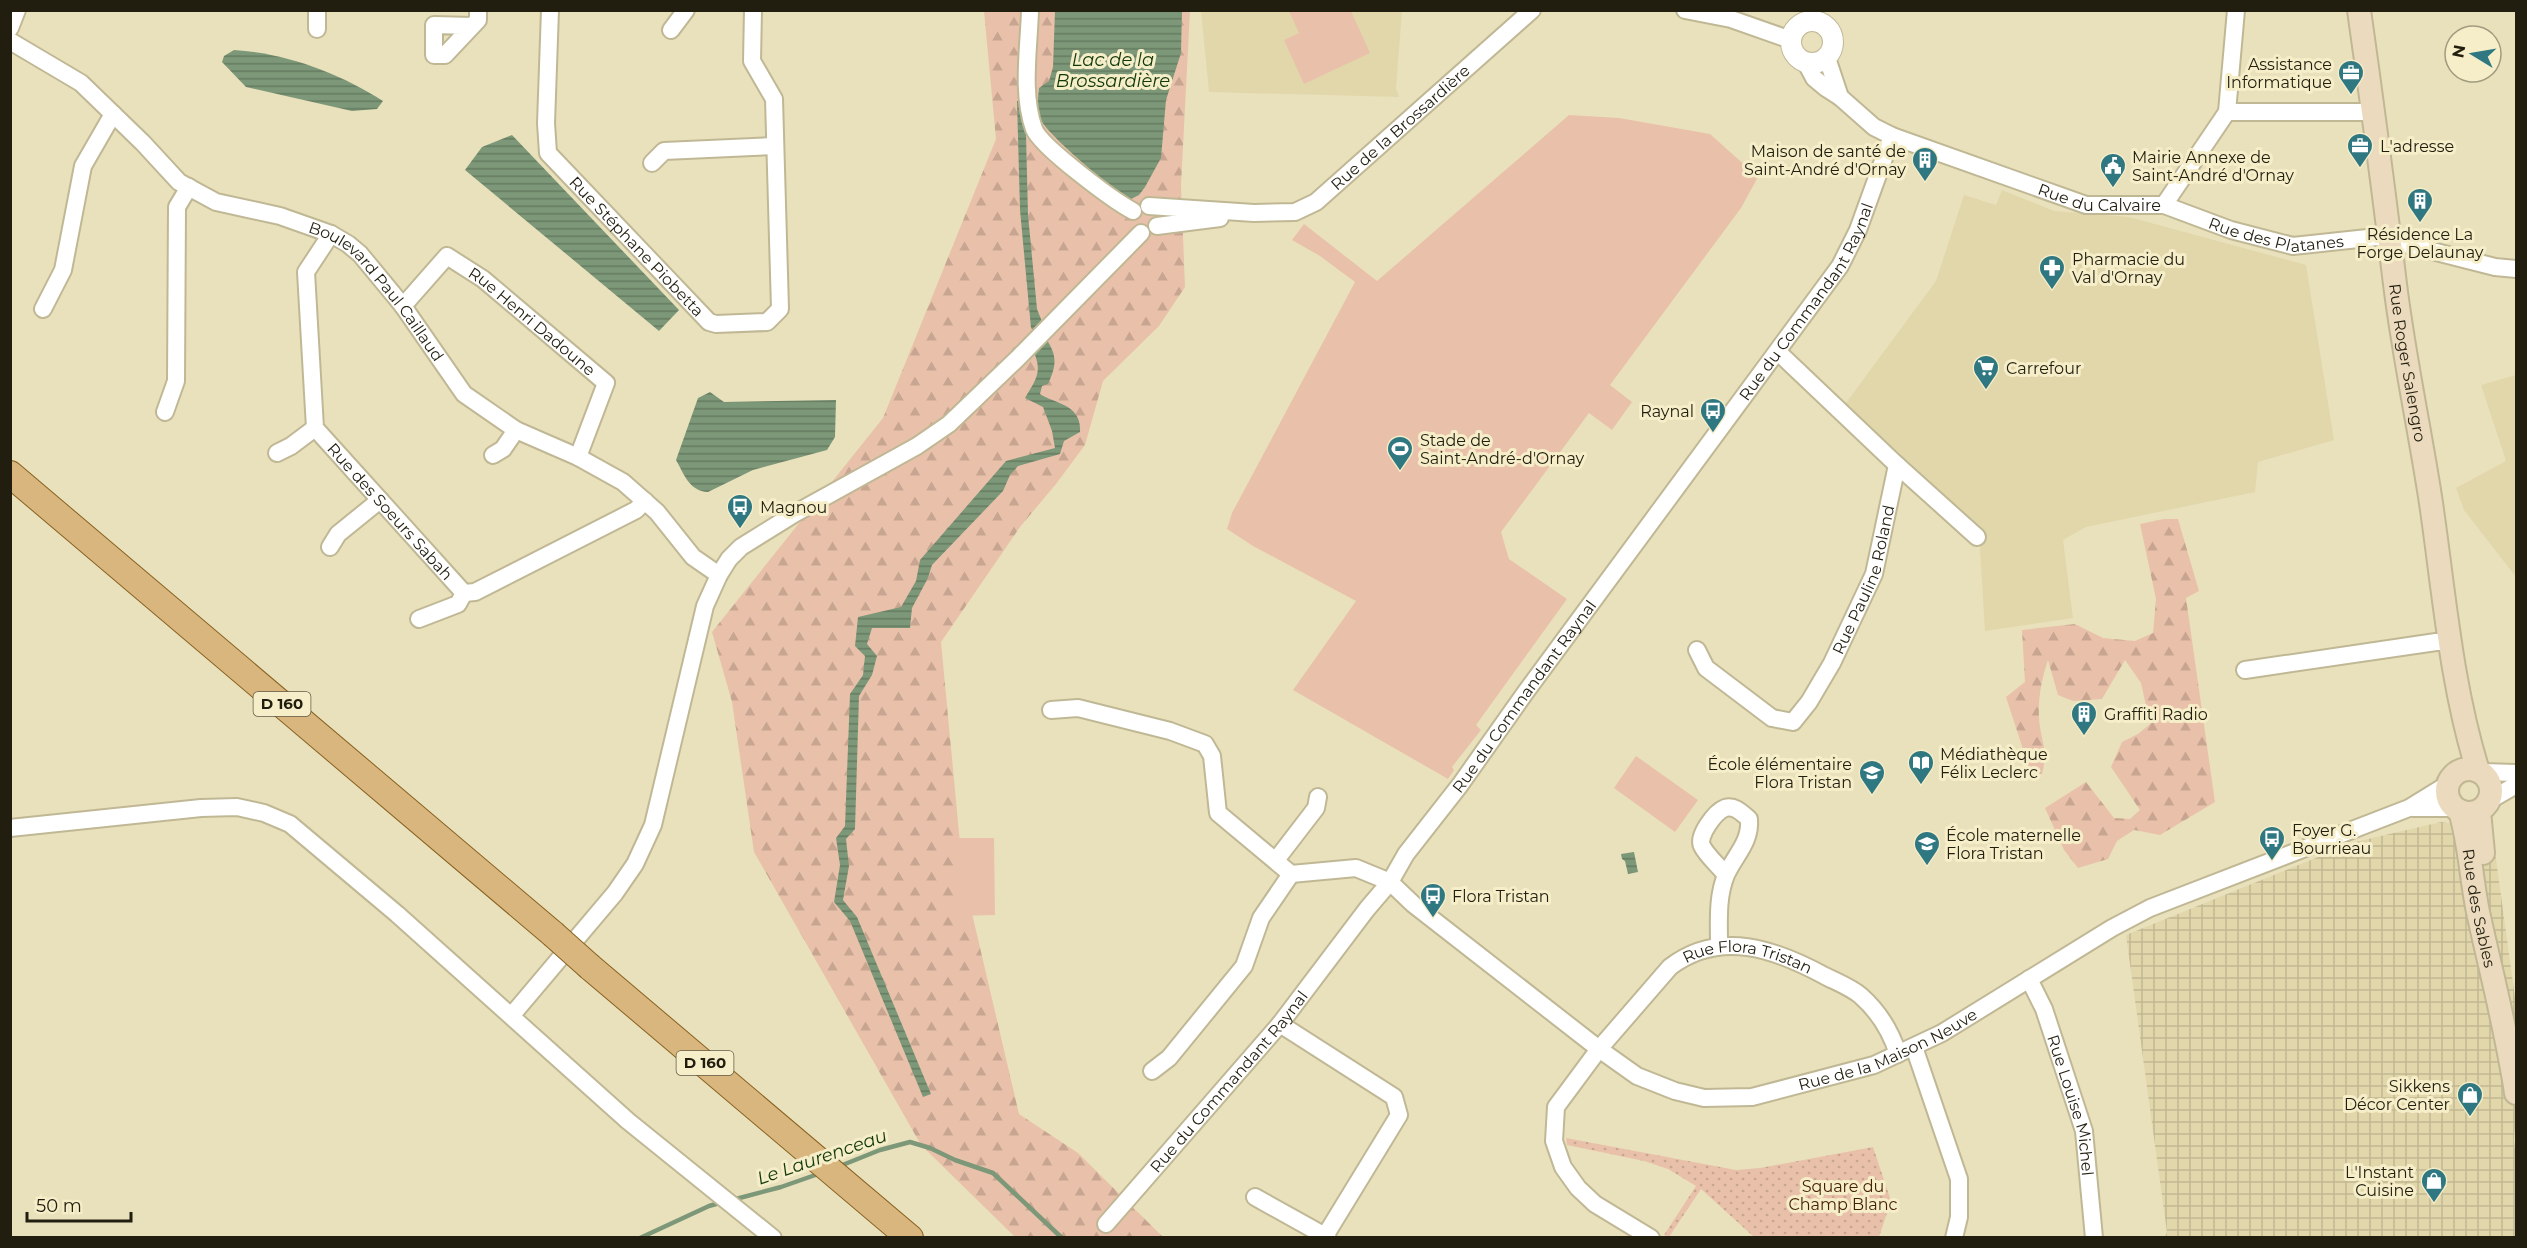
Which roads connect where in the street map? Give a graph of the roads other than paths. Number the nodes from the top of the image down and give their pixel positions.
1 (17, 10) edge
2 (317, 10) edge
3 (550, 10) edge
4 (686, 10) edge
5 (753, 10) edge
6 (1030, 10) edge
7 (1532, 10) edge
8 (1685, 10) edge
9 (1832, 10) edge
10 (2236, 10) edge
11 (2359, 10) edge
12 (1809, 16) edge
13 (10, 28) edge
14 (317, 29) dead end
15 (671, 30) dead end
16 (1833, 35) junction
17 (1791, 40) junction
18 (10, 41) edge
19 (1827, 58) junction
20 (1806, 63) junction
21 (1840, 96) junction
22 (2227, 112) junction
23 (2373, 112) junction
24 (113, 114) junction
25 (1893, 136) junction
26 (775, 146) junction
27 (652, 163) dead end
28 (189, 187) junction
29 (2164, 205) junction
30 (1149, 206) junction
31 (1133, 211) junction
32 (1254, 213) junction
33 (1149, 230) junction
34 (331, 234) junction
35 (2390, 241) junction
36 (2517, 269) edge
37 (403, 306) junction
38 (43, 309) dead end
39 (1778, 352) junction
40 (165, 412) dead end
41 (315, 428) junction
42 (516, 430) junction
43 (277, 453) dead end
44 (493, 455) dead end
45 (578, 457) junction
46 (1897, 465) junction
47 (10, 474) edge
48 (380, 500) junction
49 (645, 501) junction
50 (1977, 537) dead end
51 (330, 547) dead end
52 (719, 575) junction
53 (464, 593) junction
54 (419, 619) dead end
55 (2450, 642) junction
56 (1697, 650) dead end
57 (2245, 670) dead end
58 (1051, 710) dead end
59 (2480, 771) junction
60 (2517, 773) edge
61 (2452, 779) junction
62 (2517, 785) edge
63 (1318, 797) dead end
64 (2409, 808) junction
65 (2471, 808) junction
66 (10, 828) edge
67 (1276, 860) junction
68 (1291, 874) junction
69 (1726, 875) dead end
70 (1390, 882) junction
71 (1719, 945) junction
72 (2029, 979) junction
73 (512, 1015) junction
74 (1280, 1024) junction
75 (1914, 1047) junction
76 (1599, 1049) junction
77 (1898, 1054) junction
78 (1152, 1071) dead end
79 (2517, 1093) edge
80 (1255, 1197) dead end
81 (1106, 1224) dead end
82 (1327, 1237) edge
83 (773, 1238) edge
84 (910, 1238) edge
85 (1651, 1238) edge
86 (1954, 1238) edge
87 (2094, 1238) edge

1 - 13 street
2 - 14 street
3 - 26 street, Rue Stéphane Piobetta
4 - 15 street
5 - 26 street, Rue Stéphane Piobetta
6 - 31 street
7 - 32 street, Rue de la Brossardière
8 - 17 street
9 - 16 street
10 - 22 street
11 - 23 main road, Rue Roger Salengro
12 - 16 street
12 - 17 street
16 - 19 street
17 - 20 street
18 - 24 street, Boulevard Paul Caillaud
19 - 20 street
19 - 21 street
20 - 21 street
21 - 25 street
22 - 23 street
22 - 29 street, Rue du Calvaire
23 - 35 main road, Rue Roger Salengro
24 - 28 street, Boulevard Paul Caillaud
24 - 38 street
25 - 29 street, Rue du Calvaire
25 - 39 street, Rue du Commandant Raynal
26 - 27 street
28 - 34 street, Boulevard Paul Caillaud
28 - 40 street
29 - 35 street, Rue des Platanes
30 - 31 street
30 - 32 street
30 - 33 street
31 - 33 street
32 - 33 street
33 - 52 street
34 - 37 street, Boulevard Paul Caillaud
34 - 41 street, Rue des Soeurs Sabah
35 - 36 street, Rue des Platanes
35 - 55 main road, Rue Roger Salengro
37 - 42 street, Boulevard Paul Caillaud
37 - 45 street, Rue Henri Dadoune
39 - 46 street
39 - 70 street, Rue du Commandant Raynal
41 - 43 street
41 - 48 street, Rue des Soeurs Sabah
42 - 44 street
42 - 45 street, Boulevard Paul Caillaud
45 - 49 street, Boulevard Paul Caillaud
46 - 50 street
46 - 56 street, Rue Pauline Roland
47 - 84 main road, D 160, bridge
48 - 51 street
48 - 53 street, Rue des Soeurs Sabah
49 - 52 street, Boulevard Paul Caillaud
49 - 53 street, Rue des Soeurs Sabah
52 - 73 street
53 - 54 street
55 - 57 street
55 - 59 main road, Rue Roger Salengro
55 - 61 main road, Rue Roger Salengro
58 - 67 street
59 - 60 street
59 - 61 main road
59 - 65 main road
61 - 64 street, Rue de la Maison Neuve
61 - 65 main road
62 - 65 street
63 - 67 street
64 - 65 street, Rue de la Maison Neuve
64 - 72 street, Rue de la Maison Neuve
65 - 79 main road, Rue des Sables
66 - 73 street
67 - 68 street
68 - 70 street
68 - 78 street
69 - 71 street
70 - 74 street, Rue du Commandant Raynal
70 - 76 street, Rue de la Maison Neuve
71 - 76 street, Rue Flora Tristan
71 - 77 street, Rue Flora Tristan
72 - 75 street, Rue de la Maison Neuve
72 - 87 street, Rue Louise Michel
73 - 83 street
74 - 81 street, Rue du Commandant Raynal
74 - 82 street
75 - 77 street, Rue de la Maison Neuve
75 - 86 street
76 - 77 street, Rue de la Maison Neuve
76 - 85 street, Rue Flora Tristan
80 - 82 street

